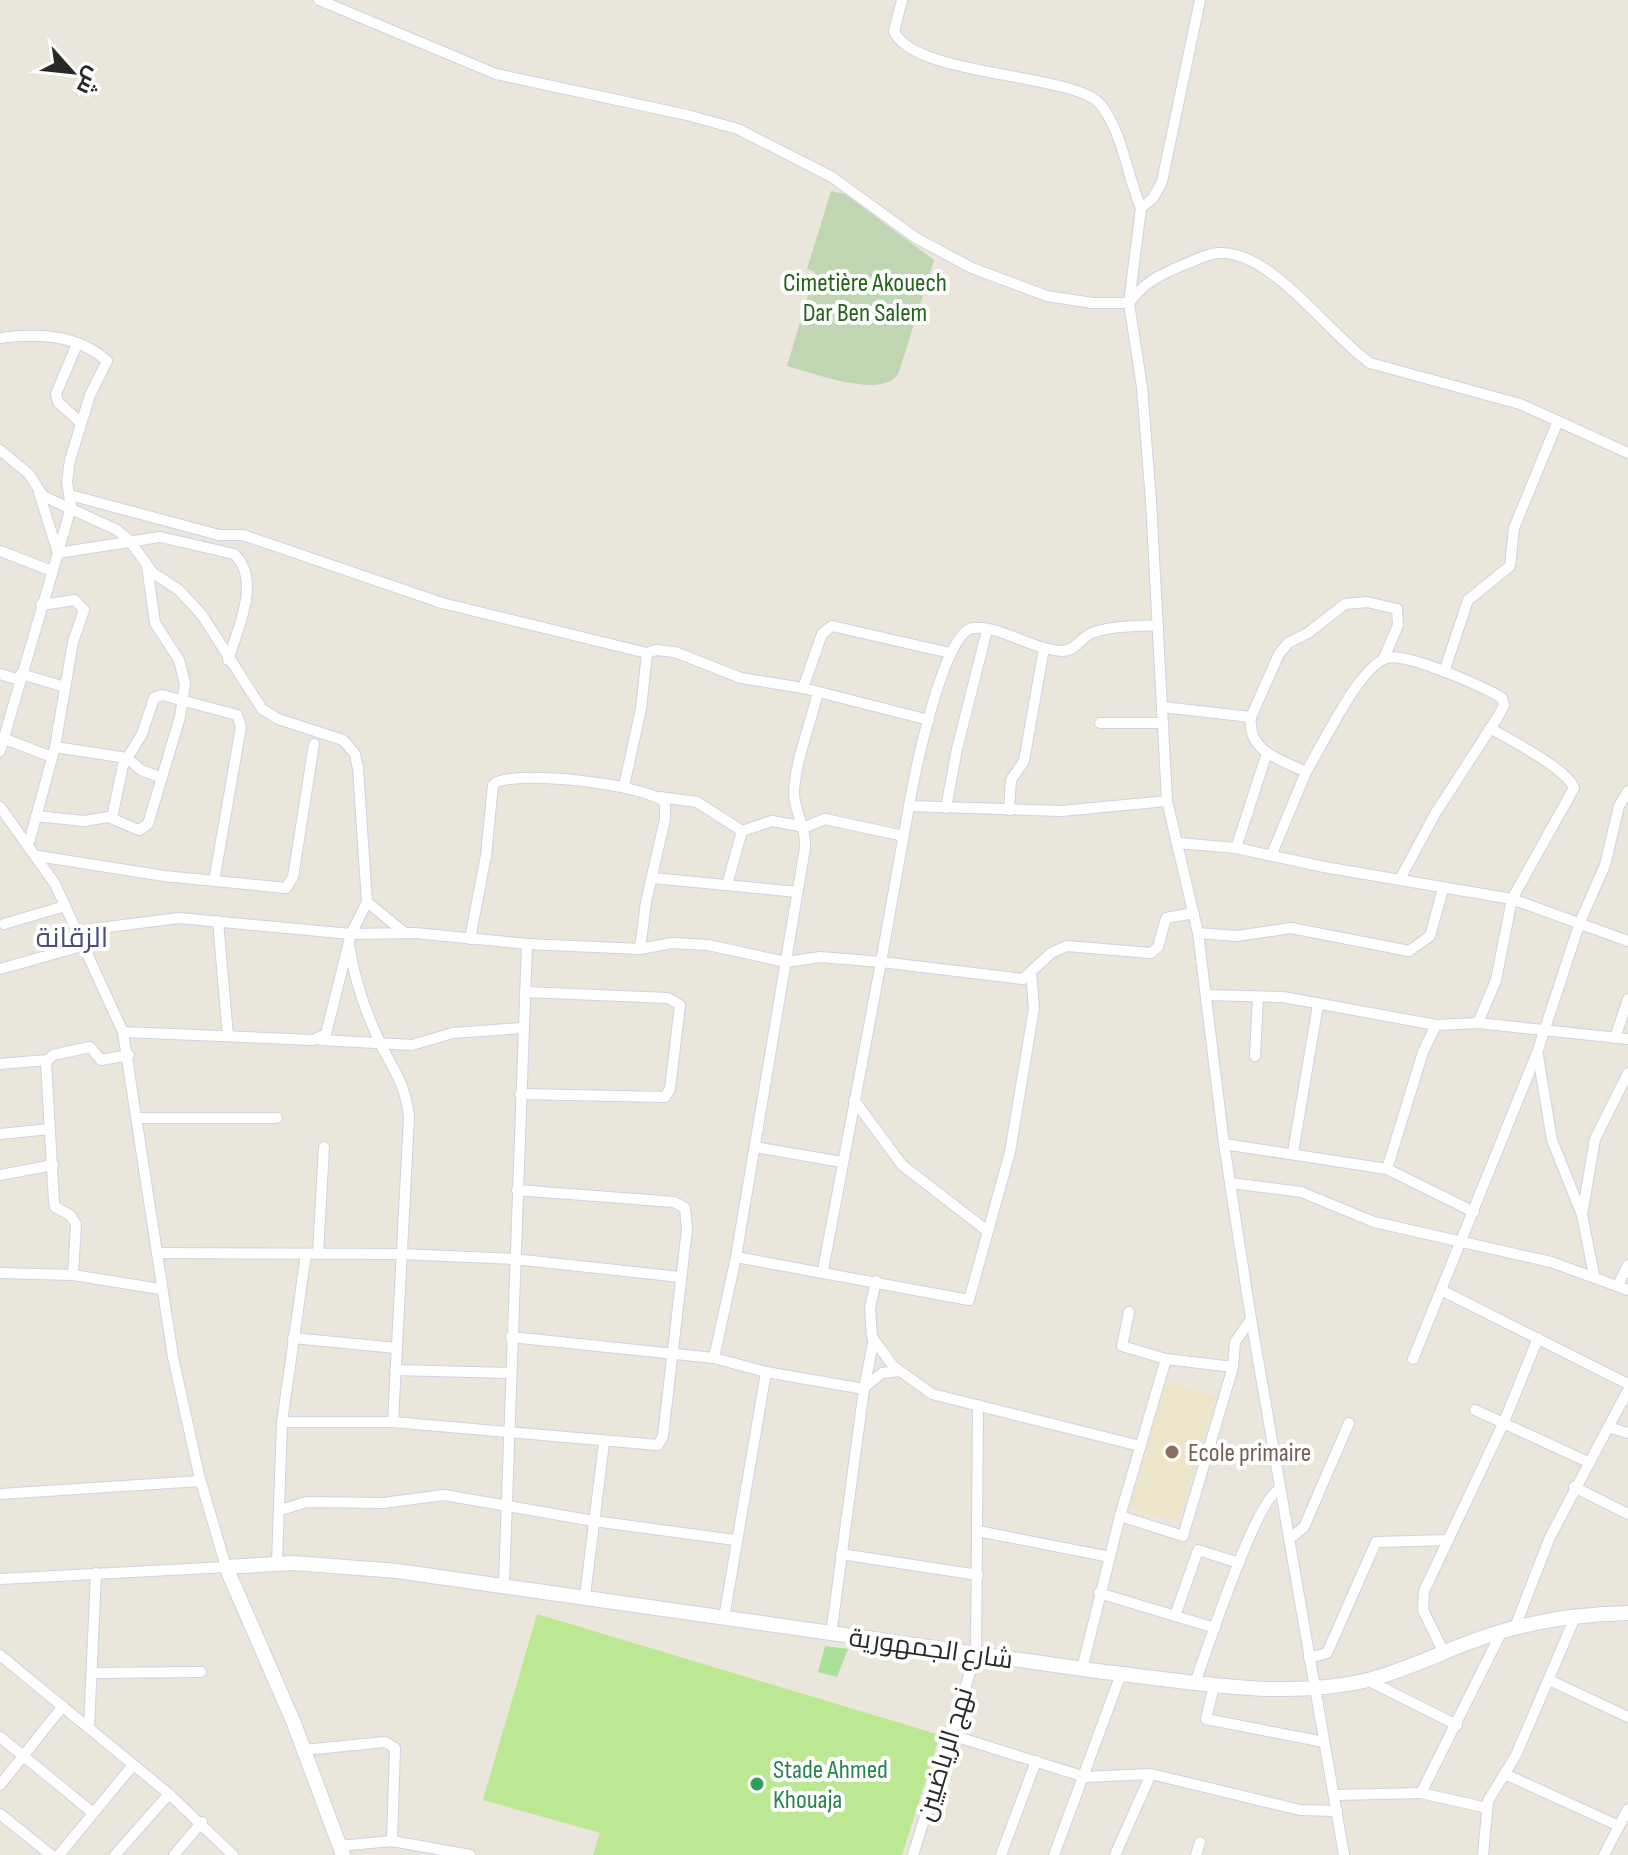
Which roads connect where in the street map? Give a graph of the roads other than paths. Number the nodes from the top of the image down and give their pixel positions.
1 (319, 0) edge
2 (902, 0) edge
3 (1200, 0) edge
4 (1141, 208) junction
5 (1129, 303) junction
6 (0, 338) edge
7 (77, 344) junction
8 (1558, 421) junction
9 (81, 423) junction
10 (0, 450) edge
11 (1628, 453) edge
12 (39, 493) junction
13 (70, 501) junction
14 (129, 540) junction
15 (0, 551) edge
16 (58, 553) junction
17 (147, 564) junction
18 (52, 571) junction
19 (41, 605) junction
20 (1158, 625) junction
21 (987, 630) junction
22 (1044, 648) junction
23 (647, 653) junction
24 (950, 653) junction
25 (1384, 658) junction
26 (228, 660) junction
27 (1444, 672) junction
28 (0, 674) edge
29 (20, 677) junction
30 (65, 687) junction
31 (803, 688) junction
32 (818, 692) junction
33 (182, 702) junction
34 (1163, 707) junction
35 (1251, 717) junction
36 (929, 720) junction
37 (1100, 723) dead end
38 (1163, 723) junction
39 (1490, 728) junction
40 (5, 739) junction
41 (314, 744) dead end
42 (0, 751) edge
43 (53, 752) junction
44 (1267, 753) junction
45 (127, 758) junction
46 (1306, 772) junction
47 (162, 778) junction
48 (624, 786) junction
49 (1628, 791) edge
50 (660, 797) junction
51 (1167, 801) junction
52 (909, 806) junction
53 (0, 807) edge
54 (946, 808) junction
55 (1009, 810) junction
56 (36, 816) junction
57 (112, 818) junction
58 (805, 827) junction
59 (742, 831) junction
60 (904, 836) junction
61 (29, 843) junction
62 (1178, 843) junction
63 (1236, 848) junction
64 (38, 856) junction
65 (1271, 856) junction
66 (653, 878) junction
67 (1400, 879) junction
68 (214, 881) junction
69 (727, 885) junction
70 (1443, 889) junction
71 (797, 892) junction
72 (1512, 899) junction
73 (367, 902) junction
74 (65, 906) junction
75 (1194, 913) junction
76 (218, 921) junction
77 (1580, 922) junction
78 (4, 924) dead end
79 (76, 931) junction
80 (405, 933) junction
81 (1198, 933) junction
82 (350, 939) junction
83 (470, 939) junction
84 (1628, 941) edge
85 (527, 944) junction
86 (82, 946) junction
87 (640, 949) junction
88 (786, 962) junction
89 (881, 962) junction
90 (0, 969) edge
91 (1031, 972) junction
92 (525, 992) junction
93 (1206, 995) junction
94 (1258, 997) junction
95 (1628, 999) edge
96 (1318, 1005) junction
97 (1478, 1023) junction
98 (1436, 1025) junction
99 (522, 1028) junction
100 (123, 1032) junction
101 (1544, 1033) junction
102 (228, 1036) junction
103 (1615, 1038) junction
104 (1628, 1039) edge
105 (321, 1040) junction
106 (382, 1045) junction
107 (1537, 1053) junction
108 (129, 1055) junction
109 (1255, 1056) dead end
110 (47, 1060) junction
111 (0, 1064) edge
112 (1628, 1073) edge
113 (520, 1094) junction
114 (854, 1100) junction
115 (138, 1118) junction
116 (277, 1118) dead end
117 (50, 1129) junction
118 (0, 1134) edge
119 (1224, 1144) junction
120 (324, 1147) dead end
121 (755, 1147) junction
122 (1293, 1152) junction
123 (842, 1162) junction
124 (53, 1165) junction
125 (1387, 1169) junction
126 (0, 1175) edge
127 (1230, 1183) junction
128 (517, 1190) junction
129 (1474, 1212) junction
130 (1582, 1215) junction
131 (986, 1230) junction
132 (1461, 1243) junction
133 (157, 1253) junction
134 (306, 1254) junction
135 (318, 1254) junction
136 (400, 1254) junction
137 (736, 1257) junction
138 (514, 1259) junction
139 (1628, 1265) edge
140 (823, 1270) junction
141 (0, 1273) edge
142 (73, 1275) junction
143 (1594, 1275) junction
144 (680, 1277) junction
145 (876, 1281) junction
146 (1623, 1287) edge
147 (160, 1289) junction
148 (1441, 1290) junction
149 (1129, 1312) dead end
150 (1251, 1319) junction
151 (511, 1337) junction
152 (872, 1337) junction
153 (293, 1338) junction
154 (1538, 1338) junction
155 (396, 1348) junction
156 (673, 1352) junction
157 (714, 1358) junction
158 (1166, 1359) junction
159 (1413, 1359) dead end
160 (1233, 1367) junction
161 (395, 1370) junction
162 (899, 1371) junction
163 (766, 1372) junction
164 (509, 1373) junction
165 (1628, 1384) edge
166 (864, 1389) junction
167 (1628, 1390) edge
168 (978, 1405) junction
169 (1475, 1410) dead end
170 (282, 1422) junction
171 (393, 1422) junction
172 (1504, 1422) junction
173 (1349, 1423) dead end
174 (1608, 1427) junction
175 (1628, 1433) edge
176 (507, 1434) junction
177 (604, 1443) junction
178 (1140, 1446) junction
179 (1588, 1462) junction
180 (200, 1481) junction
181 (1574, 1487) junction
182 (1279, 1490) junction
183 (0, 1494) edge
184 (504, 1507) junction
185 (281, 1510) junction
186 (1628, 1514) edge
187 (1120, 1516) junction
188 (594, 1521) junction
189 (978, 1531) junction
190 (1183, 1536) junction
191 (1289, 1539) junction
192 (735, 1540) junction
193 (1448, 1540) junction
194 (1198, 1550) junction
195 (841, 1554) junction
196 (1110, 1557) junction
197 (277, 1563) junction
198 (1239, 1563) junction
199 (260, 1564) junction
200 (226, 1567) junction
201 (96, 1573) junction
202 (978, 1575) junction
203 (0, 1579) edge
204 (504, 1583) junction
205 (1099, 1593) junction
206 (585, 1596) junction
207 (239, 1597) junction
208 (1628, 1613) edge
209 (1576, 1615) junction
210 (1175, 1616) junction
211 (724, 1618) junction
212 (1215, 1628) junction
213 (1509, 1629) junction
214 (831, 1635) junction
215 (976, 1653) junction
216 (1444, 1653) junction
217 (0, 1655) edge
218 (1309, 1658) junction
219 (1082, 1669) junction
220 (201, 1672) dead end
221 (92, 1673) junction
222 (1121, 1674) junction
223 (1367, 1680) junction
224 (1549, 1680) junction
225 (1195, 1683) junction
226 (1214, 1685) junction
227 (1313, 1690) junction
228 (63, 1706) junction
229 (1627, 1715) edge
230 (1457, 1725) junction
231 (89, 1727) junction
232 (951, 1735) junction
233 (0, 1737) edge
234 (1324, 1742) junction
235 (304, 1750) junction
236 (23, 1755) junction
237 (1036, 1761) junction
238 (133, 1765) junction
239 (1151, 1774) junction
240 (1507, 1775) junction
241 (1085, 1777) junction
242 (0, 1785) edge
243 (1421, 1793) junction
244 (169, 1794) junction
245 (1335, 1795) junction
246 (1487, 1808) junction
247 (1628, 1809) edge
248 (1337, 1811) junction
249 (92, 1812) junction
250 (0, 1814) edge
251 (202, 1822) junction
252 (1619, 1826) junction
253 (392, 1841) junction
254 (1200, 1842) dead end
255 (341, 1850) edge
256 (51, 1855) edge
257 (59, 1855) edge
258 (115, 1855) edge
259 (174, 1855) edge
260 (233, 1855) edge
261 (470, 1855) edge
262 (913, 1855) edge
263 (1001, 1855) edge
264 (1054, 1855) edge
265 (1115, 1855) edge
266 (1196, 1855) edge
267 (1344, 1855) edge
268 (1483, 1855) edge
269 (1604, 1855) edge

1 - 5 street
2 - 4 street
3 - 4 street
4 - 5 street
5 - 8 street
5 - 20 street
6 - 7 street
7 - 9 street
7 - 9 street
8 - 11 street
8 - 27 street
9 - 13 street
10 - 12 street
12 - 13 street
12 - 16 street
13 - 14 street
13 - 16 street
13 - 23 street
14 - 16 street
14 - 17 street
14 - 26 street
15 - 18 street
16 - 18 street
17 - 26 street
17 - 33 street
18 - 19 street
19 - 29 street
19 - 30 street
20 - 22 street
20 - 34 street
21 - 22 street
21 - 24 street
21 - 54 street
22 - 55 street
23 - 31 street
23 - 48 street
24 - 31 street
24 - 36 street
25 - 27 street
25 - 35 street
25 - 46 street
26 - 73 street
27 - 39 street
28 - 29 street
29 - 30 street
29 - 40 street
30 - 43 street
31 - 32 street
32 - 36 street
32 - 58 street
33 - 45 street
33 - 47 street
33 - 68 street
34 - 35 street
34 - 38 street
35 - 44 street
36 - 52 street
37 - 38 street
38 - 51 street
39 - 67 street
39 - 72 street
40 - 42 street
40 - 43 street
41 - 68 street
43 - 45 street
43 - 56 street
44 - 46 street
44 - 63 street
45 - 47 street
45 - 57 street
46 - 65 street
47 - 57 street
48 - 50 street
48 - 83 street
49 - 77 street
50 - 59 street
50 - 66 street
51 - 55 street
51 - 62 street
52 - 54 street
52 - 60 street
53 - 61 street
54 - 55 street
56 - 57 street
56 - 61 street
58 - 59 street
58 - 60 street
58 - 71 street
59 - 69 street
60 - 89 street
61 - 64 street
62 - 63 street
62 - 75 street
63 - 65 street
64 - 68 street
64 - 74 street
65 - 67 street
66 - 69 street
66 - 87 street
67 - 70 street
69 - 71 street
70 - 72 street
70 - 81 street
71 - 88 street
72 - 77 street
72 - 97 street
73 - 80 street
73 - 82 street
74 - 78 street
74 - 79 street
75 - 81 street
75 - 91 street
76 - 79 street
76 - 82 street
76 - 102 street
77 - 84 street
77 - 101 street
79 - 86 street
80 - 82 street
80 - 83 street
81 - 93 street
82 - 105 street
82 - 106 street
83 - 85 street
85 - 87 street
85 - 92 street
86 - 90 street
86 - 100 street
87 - 88 street
88 - 89 street
88 - 121 street
89 - 91 street
89 - 114 street
91 - 131 street
92 - 99 street
92 - 113 street
93 - 94 street
93 - 119 street
94 - 96 street
94 - 109 street
95 - 103 street
96 - 98 street
96 - 122 street
97 - 98 street
97 - 101 street
98 - 125 street
99 - 106 street
99 - 113 street
100 - 102 street
100 - 108 street
101 - 103 street
101 - 107 street
102 - 105 street
103 - 104 street
105 - 106 street
106 - 136 street
107 - 129 street
107 - 130 street
108 - 110 street
108 - 115 street
110 - 111 street
110 - 117 street
112 - 130 street
113 - 128 street
114 - 123 street
114 - 131 street
115 - 116 street
115 - 133 street
117 - 118 street
117 - 124 street
119 - 122 street
119 - 127 street
120 - 135 street
121 - 123 street
121 - 137 street
122 - 125 street
123 - 140 street
124 - 126 street
124 - 142 street
125 - 129 street
127 - 132 street
127 - 150 street
128 - 138 street
128 - 144 street
129 - 132 street
130 - 143 street
131 - 145 street
132 - 143 street
132 - 148 street
133 - 134 street
133 - 147 street
134 - 135 street
134 - 153 street
135 - 136 street
136 - 138 street
136 - 155 street
137 - 140 street
137 - 157 street
138 - 144 street
138 - 151 street
139 - 146 street
140 - 145 street
141 - 142 street
142 - 147 street
143 - 146 street
144 - 156 street
145 - 152 street
147 - 180 street
148 - 154 street
148 - 159 street
149 - 158 street
150 - 160 street
150 - 182 street
151 - 156 street
151 - 164 street
152 - 162 street
152 - 166 street
153 - 155 street
153 - 170 street
154 - 165 street
154 - 172 street
155 - 161 street
156 - 157 street
156 - 177 street
157 - 163 street
158 - 160 street
158 - 178 street
160 - 190 street
161 - 164 street
161 - 171 street
162 - 166 street
162 - 168 street
163 - 166 street
163 - 192 street
164 - 176 street
166 - 195 street
167 - 174 street
168 - 178 street
168 - 189 street, نهج الرياضيين
169 - 172 street
170 - 171 street
170 - 185 street
171 - 176 street
172 - 179 street
172 - 193 street
173 - 191 street
174 - 175 street
174 - 179 street
176 - 177 street
176 - 184 street
177 - 188 street
178 - 187 street
179 - 181 street
180 - 183 street
180 - 200 street
181 - 186 street
181 - 213 street
182 - 191 street
182 - 198 street
184 - 185 street
184 - 188 street
184 - 204 street
185 - 197 street
187 - 190 street
187 - 196 street
188 - 192 street
188 - 206 street
189 - 196 street
189 - 202 street, نهج الرياضيين
190 - 194 street
191 - 218 street
192 - 211 street
193 - 216 street
193 - 218 street
194 - 198 street
194 - 210 street
195 - 202 street
195 - 214 street
196 - 205 street
197 - 199 main road, شارع الجمهورية
197 - 204 main road, شارع الجمهورية
198 - 212 street
199 - 200 main road, شارع الجمهورية
199 - 207 main road
200 - 201 street
200 - 207 main road
201 - 203 street
201 - 221 street
202 - 215 street, نهج الرياضيين
204 - 206 main road, شارع الجمهورية
205 - 210 street
205 - 219 street
206 - 211 main road, شارع الجمهورية
207 - 235 main road
208 - 209 main road, شارع الجمهورية
209 - 213 main road, شارع الجمهورية
209 - 224 street
210 - 212 street
211 - 214 main road, شارع الجمهورية
212 - 225 street
213 - 216 main road, شارع الجمهورية
213 - 230 street
214 - 215 main road, شارع الجمهورية
215 - 219 main road, شارع الجمهورية
215 - 232 street, نهج الرياضيين
216 - 223 main road, شارع الجمهورية
217 - 228 street
218 - 227 street
219 - 222 main road, شارع الجمهورية
220 - 221 street
221 - 231 street
222 - 225 main road, شارع الجمهورية
222 - 241 street
223 - 227 main road, شارع الجمهورية
223 - 230 street
224 - 229 street
224 - 240 street
225 - 226 main road, شارع الجمهورية
226 - 227 main road, شارع الجمهورية
226 - 234 street
227 - 234 street
228 - 231 street
228 - 236 street
230 - 243 street
231 - 238 street
232 - 237 street
232 - 262 street, نهج الرياضيين
233 - 236 street
234 - 245 street
235 - 253 street
235 - 255 main road
236 - 242 street
236 - 249 street
237 - 241 street
237 - 263 street
238 - 244 street
238 - 249 street
239 - 241 street
239 - 248 street
239 - 265 street
240 - 246 street
240 - 252 street
241 - 264 street
243 - 245 street
243 - 246 street
244 - 251 street
244 - 258 street
245 - 248 street
246 - 268 street
247 - 252 street
248 - 267 street
249 - 257 street
250 - 256 street
251 - 259 street
251 - 260 street
252 - 269 street
253 - 255 street
253 - 261 street
254 - 266 street

